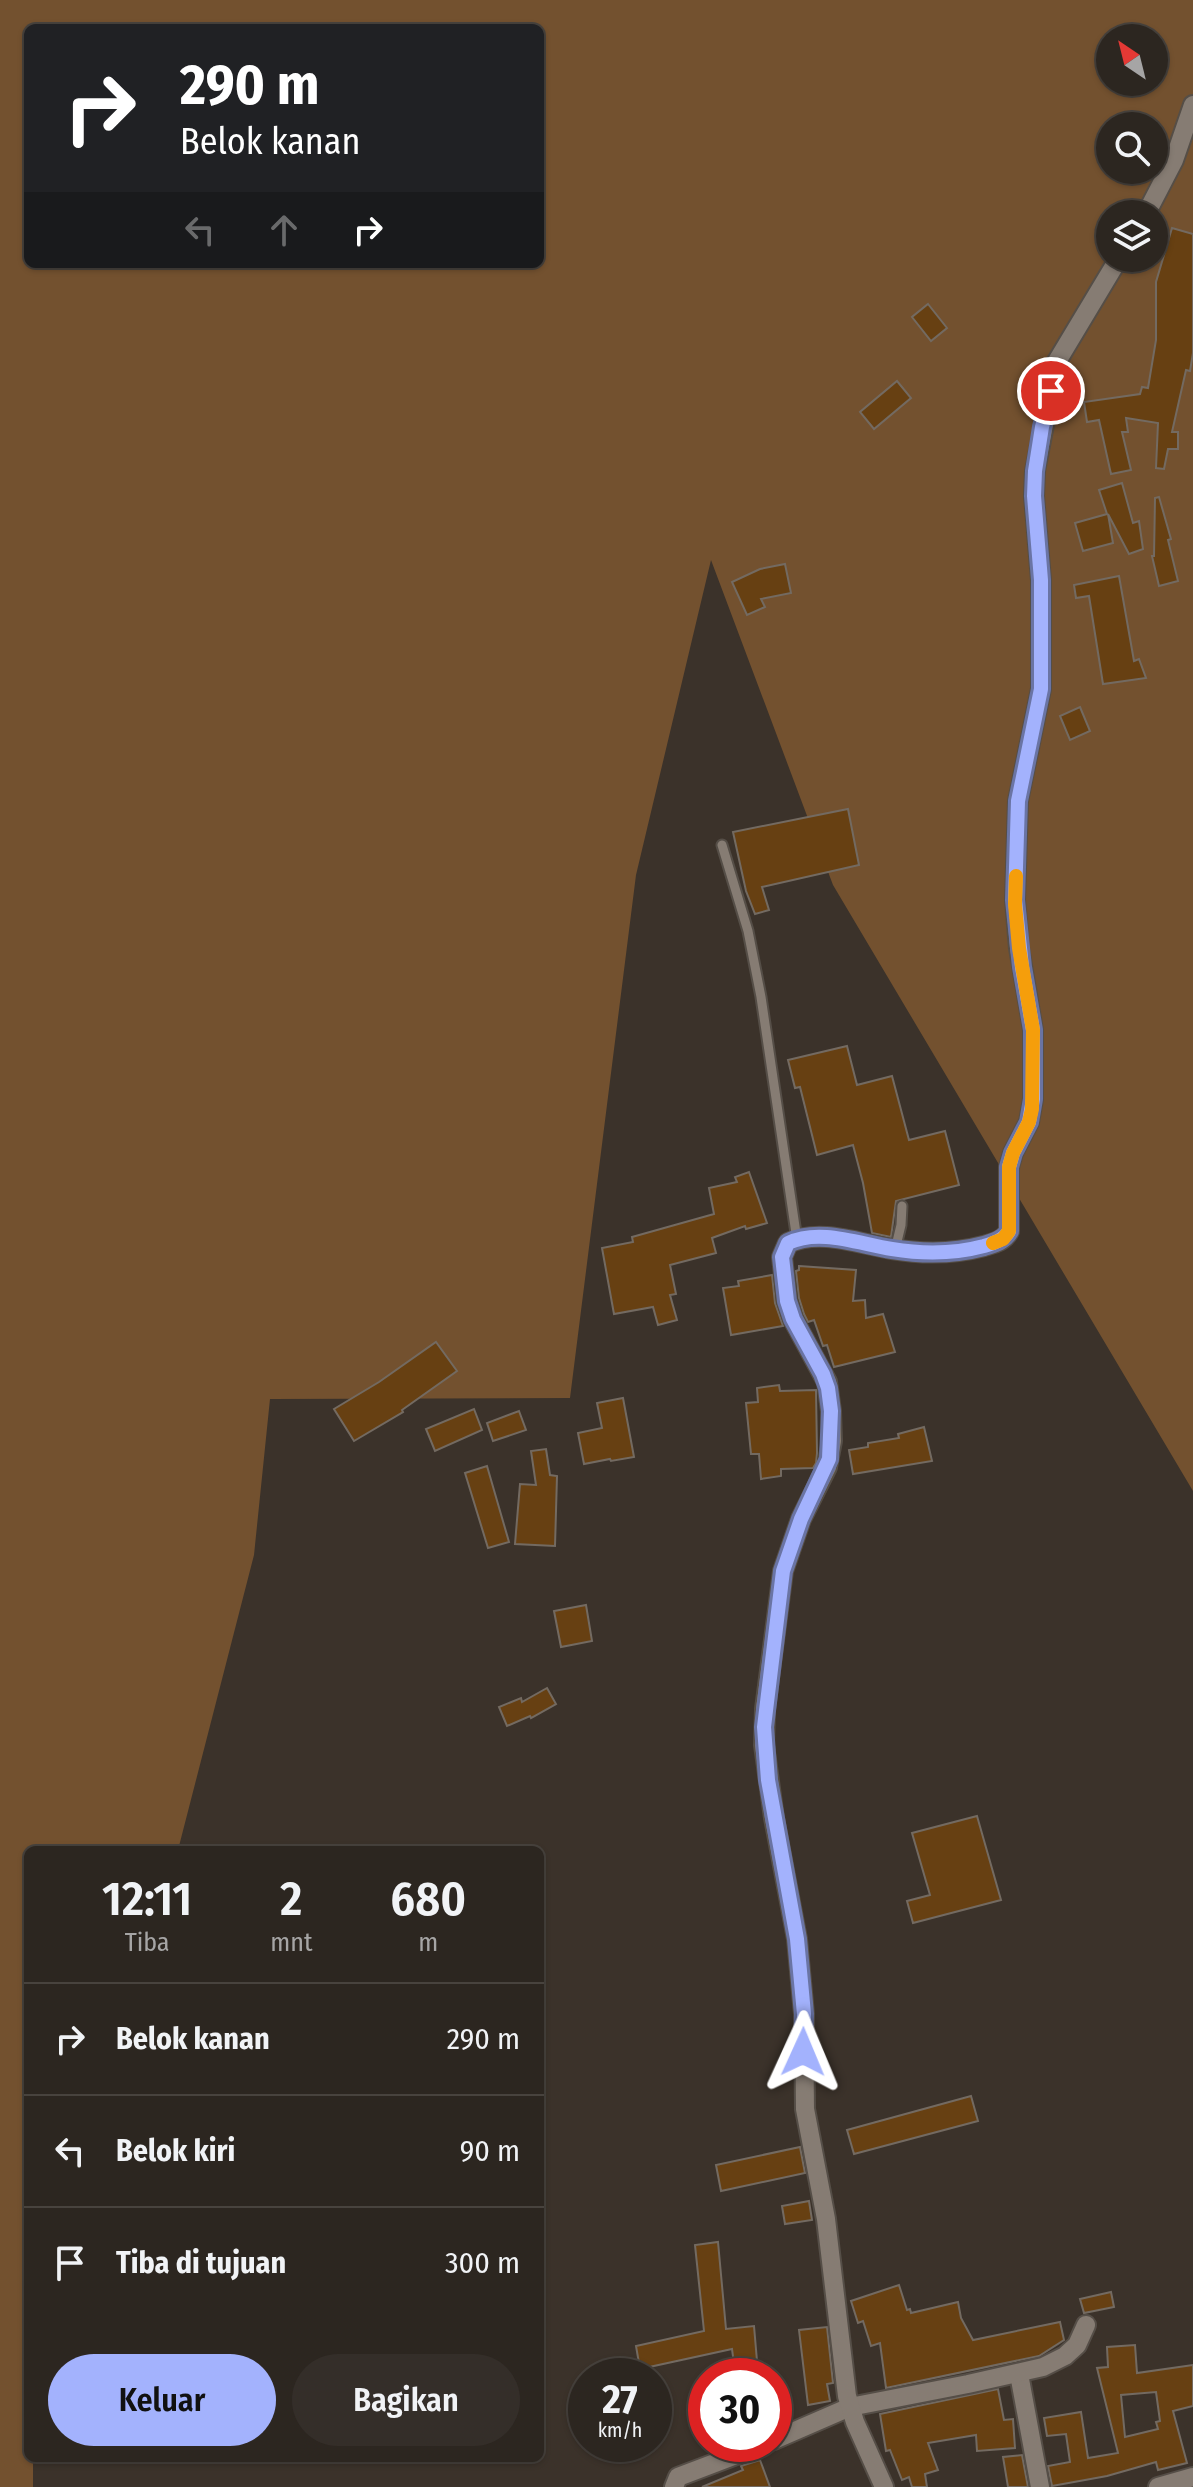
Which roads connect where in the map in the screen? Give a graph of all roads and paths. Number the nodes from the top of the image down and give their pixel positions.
1 (1193, 105) edge
2 (1153, 200) edge
3 (1111, 272) edge
4 (722, 845) dead end
5 (902, 1206) dead end
6 (797, 1240) junction
7 (895, 1250) junction
8 (1086, 2325) dead end
9 (1019, 2374) junction
10 (850, 2407) junction
11 (792, 2432) edge
12 (719, 2462) edge
13 (1193, 2477) edge
14 (674, 2487) edge
15 (884, 2487) edge
16 (1040, 2487) edge
17 (1158, 2487) edge

1 - 2 street
3 - 7 street
4 - 6 lane
5 - 7 lane
6 - 7 street
6 - 10 street
8 - 9 street
9 - 10 street
9 - 16 street
10 - 11 street
10 - 15 street
12 - 14 street
13 - 17 street

